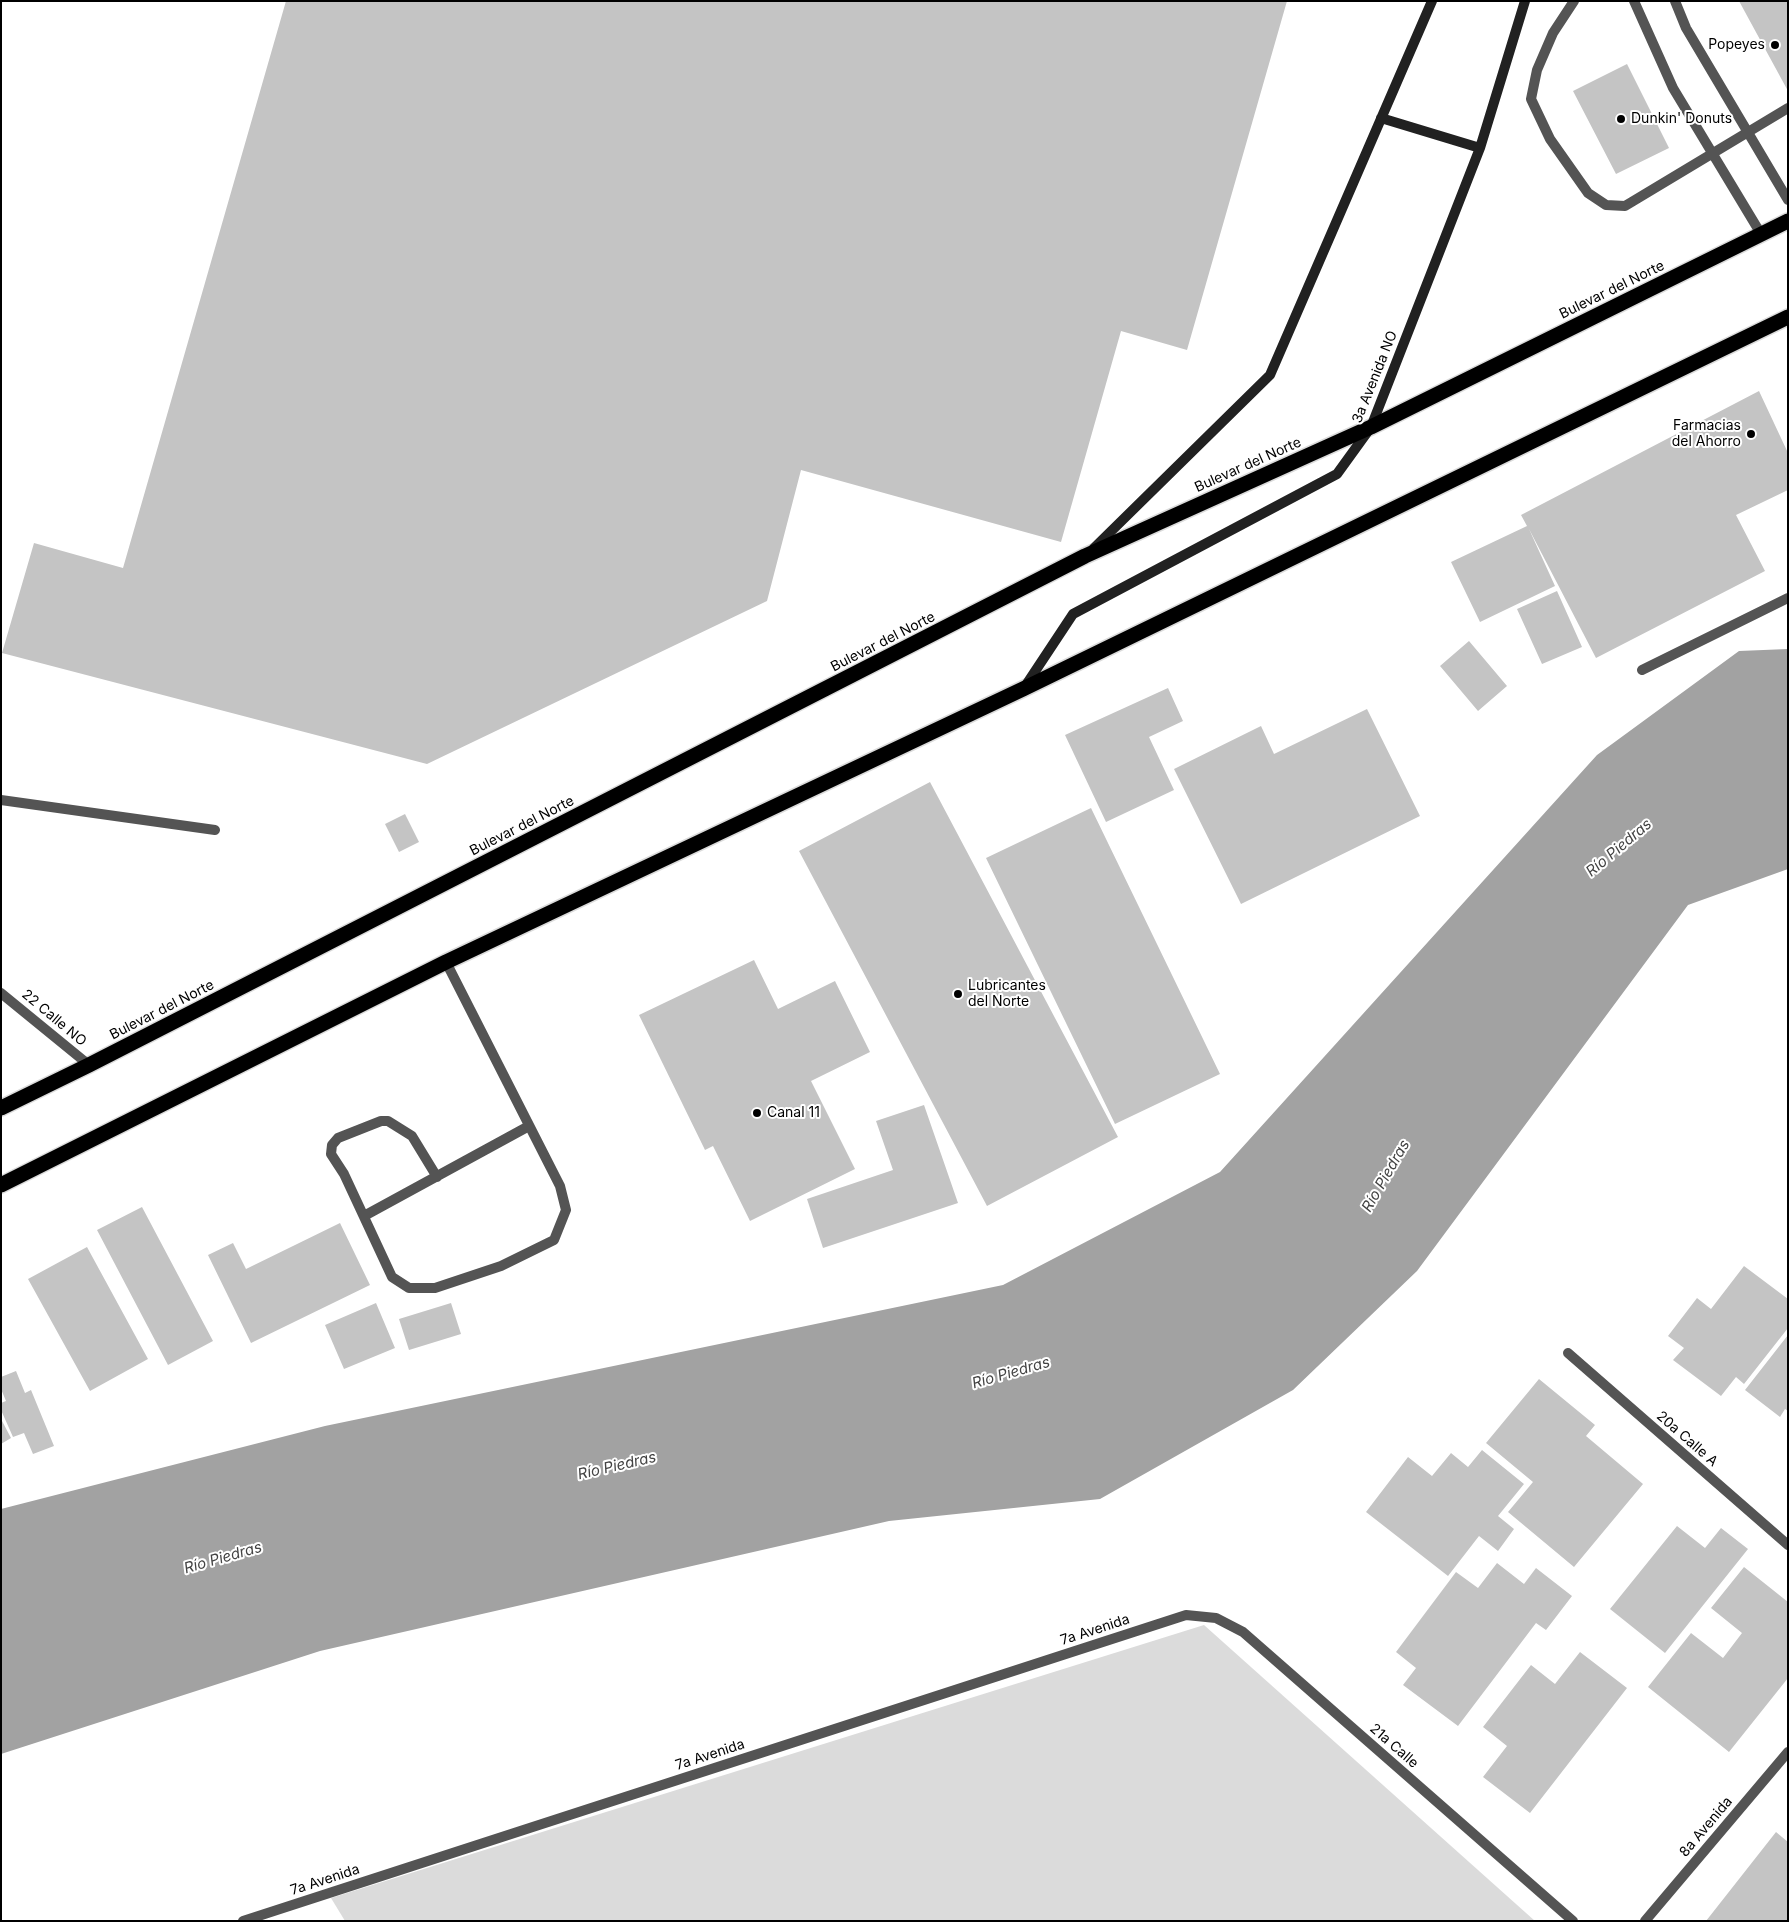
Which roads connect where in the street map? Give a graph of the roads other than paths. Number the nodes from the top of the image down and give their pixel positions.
1 (1432, 1) edge
2 (1525, 1) edge
3 (1574, 1) edge
4 (1634, 1) edge
5 (1675, 1) edge
6 (1788, 108) edge
7 (1381, 118) junction
8 (1748, 133) junction
9 (1480, 148) junction
10 (1713, 155) junction
11 (1788, 200) edge
12 (1788, 221) edge
13 (1761, 234) junction
14 (1788, 317) edge
15 (1371, 427) junction
16 (1086, 556) junction
17 (1788, 598) edge
18 (1642, 670) dead end
19 (1023, 689) junction
20 (1, 800) edge
21 (215, 830) dead end
22 (446, 962) junction
23 (1, 993) edge
24 (89, 1065) junction
25 (1, 1108) edge
26 (529, 1126) junction
27 (437, 1177) junction
28 (1, 1185) edge
29 (364, 1216) junction
30 (1568, 1353) dead end
31 (1788, 1545) edge
32 (1186, 1615) joint
33 (1788, 1752) edge
34 (243, 1921) edge
35 (1572, 1921) edge
36 (1645, 1921) edge

1 - 7 street
2 - 9 street, 3a Avenida NO
3 - 10 street
4 - 10 street
5 - 8 street
6 - 8 street
7 - 9 street
7 - 16 street
8 - 10 street
8 - 11 street
9 - 15 street, 3a Avenida NO
10 - 13 street
12 - 13 highway, Bulevar del Norte
13 - 15 highway, Bulevar del Norte
14 - 19 highway
15 - 16 highway, Bulevar del Norte
15 - 19 street, 3a Avenida NO
16 - 24 highway, Bulevar del Norte
17 - 18 street
19 - 22 highway
20 - 21 street
22 - 26 street
22 - 28 highway
23 - 24 street, 22 Calle NO
24 - 25 highway, Bulevar del Norte
26 - 27 street
26 - 29 street
27 - 29 street
27 - 29 street
30 - 31 street, 20a Calle A
32 - 34 street, 7a Avenida
32 - 35 street, 21a Calle
33 - 36 street, 8a Avenida

